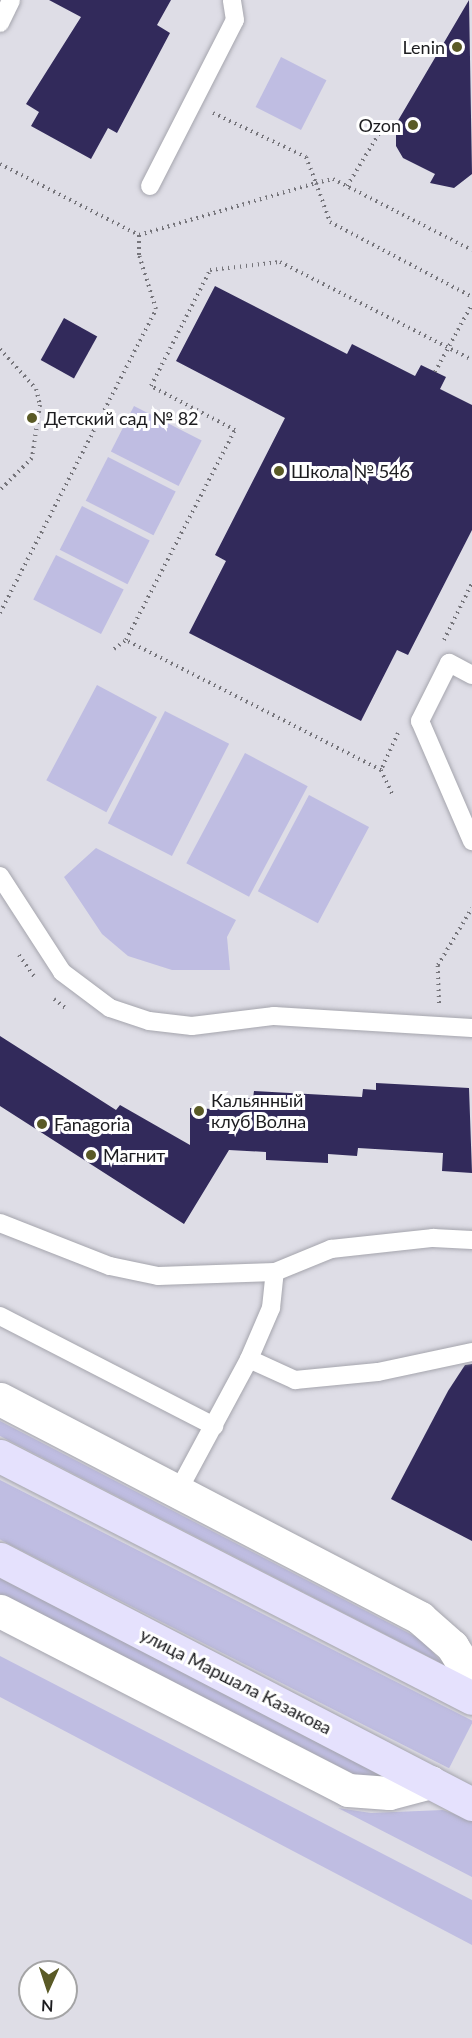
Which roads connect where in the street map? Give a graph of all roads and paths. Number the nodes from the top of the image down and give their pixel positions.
1 (11, 0) edge
2 (231, 0) edge
3 (0, 23) edge
4 (193, 103) junction
5 (380, 132) dead end
6 (0, 164) edge
7 (316, 183) junction
8 (150, 186) dead end
9 (347, 186) junction
10 (139, 235) junction
11 (472, 250) edge
12 (472, 297) edge
13 (472, 304) edge
14 (449, 347) junction
15 (0, 349) edge
16 (472, 360) edge
17 (435, 372) dead end
18 (0, 490) edge
19 (472, 583) edge
20 (0, 613) edge
21 (126, 640) junction
22 (442, 644) dead end
23 (114, 649) dead end
24 (472, 675) edge
25 (401, 726) dead end
26 (381, 770) junction
27 (392, 794) dead end
28 (472, 841) edge
29 (0, 876) edge
30 (472, 908) edge
31 (439, 1027) junction
32 (472, 1028) edge
33 (0, 1223) edge
34 (472, 1240) edge
35 (275, 1272) junction
36 (0, 1316) edge
37 (472, 1352) edge
38 (249, 1359) junction
39 (0, 1399) edge
40 (214, 1426) junction
41 (0, 1456) edge
42 (178, 1491) junction
43 (0, 1559) edge
44 (0, 1611) edge
45 (472, 1678) edge
46 (472, 1698) edge
47 (431, 1782) junction
48 (472, 1804) edge

1 - 3 lane
2 - 4 lane
4 - 7 path
4 - 8 lane
5 - 9 path
6 - 10 path
7 - 9 path
7 - 10 path
7 - 12 path
9 - 11 path
10 - 20 path
13 - 14 path
14 - 16 path
14 - 17 path
14 - 21 path
15 - 18 path
19 - 22 path
21 - 23 path
21 - 26 path
24 - 28 lane
25 - 26 path
26 - 27 path
29 - 31 lane
30 - 31 path
31 - 32 lane
33 - 35 lane
34 - 35 lane
35 - 38 lane
36 - 40 lane
37 - 38 lane
38 - 40 lane
39 - 42 street
40 - 42 lane
41 - 46 main road
42 - 45 street
43 - 47 main road, улица Маршала Казакова
44 - 47 street
47 - 48 main road, улица Маршала Казакова

